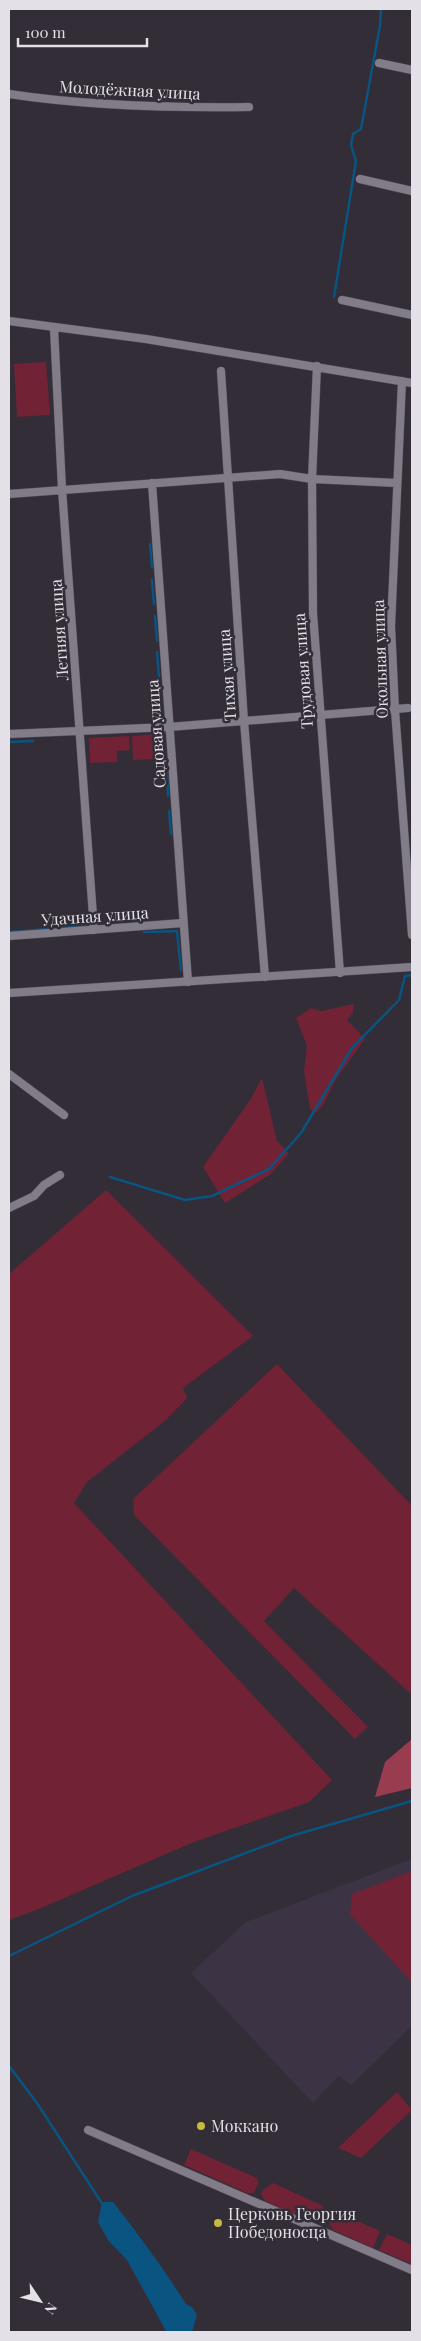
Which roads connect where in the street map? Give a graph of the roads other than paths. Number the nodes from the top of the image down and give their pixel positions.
1 (379, 63) dead end
2 (412, 70) edge
3 (9, 94) edge
4 (249, 107) dead end
5 (360, 179) dead end
6 (412, 191) edge
7 (342, 300) dead end
8 (412, 314) edge
9 (9, 321) edge
10 (54, 328) junction
11 (317, 366) junction
12 (221, 371) dead end
13 (402, 381) junction
14 (412, 384) edge
15 (227, 478) junction
16 (312, 479) junction
17 (152, 483) junction
18 (397, 483) junction
19 (62, 489) junction
20 (9, 494) edge
21 (408, 708) dead end
22 (395, 710) junction
23 (319, 715) junction
24 (244, 721) junction
25 (169, 727) junction
26 (80, 730) junction
27 (9, 734) edge
28 (183, 923) junction
29 (94, 930) junction
30 (412, 935) edge
31 (9, 936) edge
32 (412, 967) edge
33 (340, 972) junction
34 (265, 977) junction
35 (188, 982) junction
36 (9, 993) edge
37 (9, 1074) edge
38 (64, 1115) dead end
39 (60, 1175) dead end
40 (9, 1208) edge
41 (88, 2130) dead end
42 (412, 2270) edge

1 - 2 street
3 - 4 street, Молодёжная улица
5 - 6 street
7 - 8 street
9 - 10 street
10 - 11 street
10 - 19 street, Летняя улица
11 - 13 street
11 - 16 street, Трудовая улица
12 - 15 street, Тихая улица
13 - 14 street
13 - 18 street, Окольная улица
15 - 16 street
15 - 17 street
15 - 24 street, Тихая улица
16 - 18 street
16 - 23 street, Трудовая улица
17 - 19 street
17 - 25 street, Садовая улица
18 - 22 street, Окольная улица
19 - 20 street
19 - 26 street, Летняя улица
21 - 22 street
22 - 23 street
22 - 30 street, Окольная улица
23 - 24 street
23 - 33 street, Трудовая улица
24 - 25 street
24 - 34 street, Тихая улица
25 - 26 street
25 - 28 street, Садовая улица
26 - 27 street
26 - 29 street, Летняя улица
28 - 29 street, Удачная улица
28 - 35 street, Садовая улица
29 - 31 street, Удачная улица
32 - 33 street
33 - 34 street
34 - 35 street
35 - 36 street
37 - 38 street
39 - 40 street
41 - 42 street

